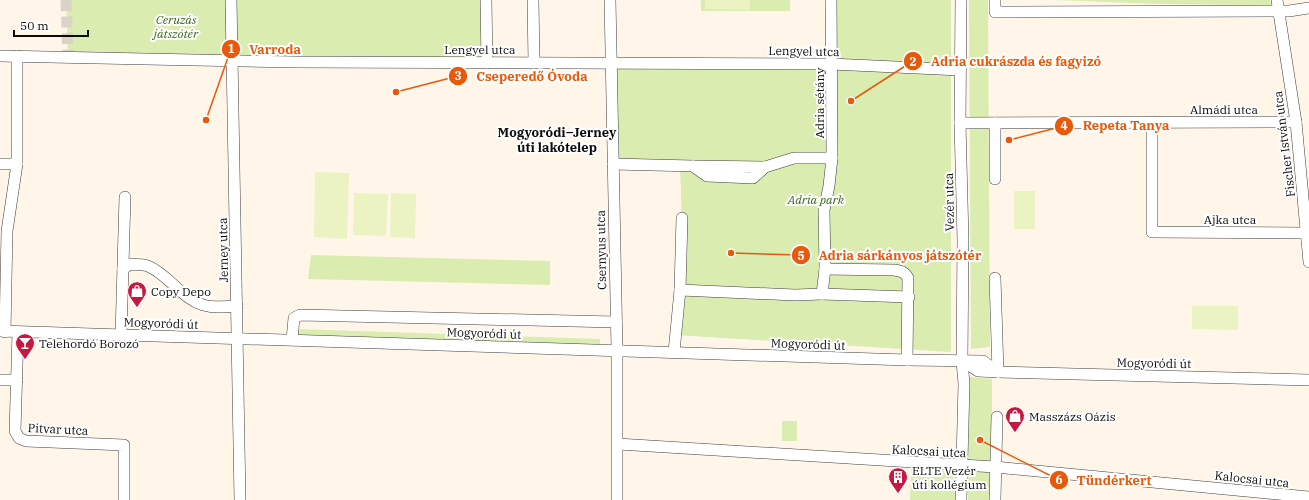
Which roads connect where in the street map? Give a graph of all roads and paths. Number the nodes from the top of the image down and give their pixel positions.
1 (231, 0) edge
2 (486, 0) edge
3 (533, 0) edge
4 (610, 0) edge
5 (831, 0) edge
6 (961, 0) edge
7 (995, 0) edge
8 (1278, 5) edge
9 (1309, 8) edge
10 (0, 56) edge
11 (17, 56) junction
12 (233, 61) junction
13 (487, 62) junction
14 (534, 63) junction
15 (611, 63) junction
16 (832, 64) junction
17 (960, 70) junction
18 (1152, 122) junction
19 (1296, 122) junction
20 (960, 123) junction
21 (995, 123) junction
22 (832, 158) junction
23 (0, 164) edge
24 (17, 164) junction
25 (613, 164) junction
26 (995, 179) dead end
27 (125, 198) dead end
28 (682, 218) dead end
29 (4, 231) edge
30 (1307, 232) junction
31 (1309, 262) edge
32 (123, 269) junction
33 (825, 269) junction
34 (995, 278) dead end
35 (680, 290) junction
36 (822, 294) junction
37 (909, 297) junction
38 (236, 306) junction
39 (616, 322) junction
40 (2, 332) edge
41 (18, 332) junction
42 (121, 335) junction
43 (237, 339) junction
44 (292, 340) junction
45 (616, 350) junction
46 (674, 352) junction
47 (907, 360) junction
48 (962, 361) junction
49 (998, 372) junction
50 (0, 380) edge
51 (17, 380) junction
52 (1309, 380) edge
53 (997, 417) dead end
54 (618, 444) junction
55 (961, 466) junction
56 (995, 467) junction
57 (1309, 497) edge
58 (124, 500) edge
59 (240, 500) edge
60 (617, 500) edge
61 (961, 500) edge
62 (995, 500) edge

1 - 12 street, Jerney utca
2 - 13 street
3 - 14 street
4 - 15 street, Csernyus utca
5 - 16 street, Adria sétány
6 - 17 street, Vezér utca
7 - 8 street
8 - 9 street
8 - 19 street, Fischer István utca
10 - 11 street, Lengyel utca
11 - 12 street, Lengyel utca
11 - 24 street
12 - 13 street, Lengyel utca
12 - 38 street, Jerney utca
13 - 14 street, Lengyel utca
14 - 15 street, Lengyel utca
15 - 16 street, Lengyel utca
15 - 25 street, Csernyus utca
16 - 17 street, Lengyel utca
16 - 22 street, Adria sétány
17 - 20 street, Vezér utca
18 - 19 street, Almádi utca
18 - 21 street, Almádi utca
18 - 30 street, Ajka utca
19 - 30 street, Fischer István utca
20 - 21 street, Almádi utca
20 - 48 street, Vezér utca
21 - 26 street
22 - 25 street
22 - 33 street, Adria sétány
23 - 24 street
24 - 29 street
25 - 39 street, Csernyus utca
27 - 32 street
28 - 35 street
29 - 40 street
30 - 31 street, Fischer István utca
32 - 38 street
32 - 42 street
33 - 36 street, Adria sétány
33 - 37 street
34 - 49 street
35 - 36 street
35 - 46 street
36 - 37 street
37 - 47 street
38 - 43 street, Jerney utca
39 - 44 street
39 - 45 street, Csernyus utca
40 - 41 street, Mogyoródi út
41 - 42 street, Mogyoródi út
41 - 51 street, Pitvar utca
42 - 43 street, Mogyoródi út
43 - 44 street, Mogyoródi út
43 - 59 street, Jerney utca
44 - 45 street, Mogyoródi út
45 - 46 street, Mogyoródi út
45 - 54 street, Csernyus utca
46 - 47 street, Mogyoródi út
47 - 48 street, Mogyoródi út
48 - 49 street, Mogyoródi út
48 - 55 street, Vezér utca
49 - 52 street, Mogyoródi út
50 - 51 street
51 - 58 street, Pitvar utca
53 - 56 street
54 - 55 street, Kalocsai utca
54 - 60 street, Csernyus utca
55 - 56 street, Kalocsai utca
55 - 61 street, Vezér utca
56 - 57 street, Kalocsai utca
56 - 62 street

